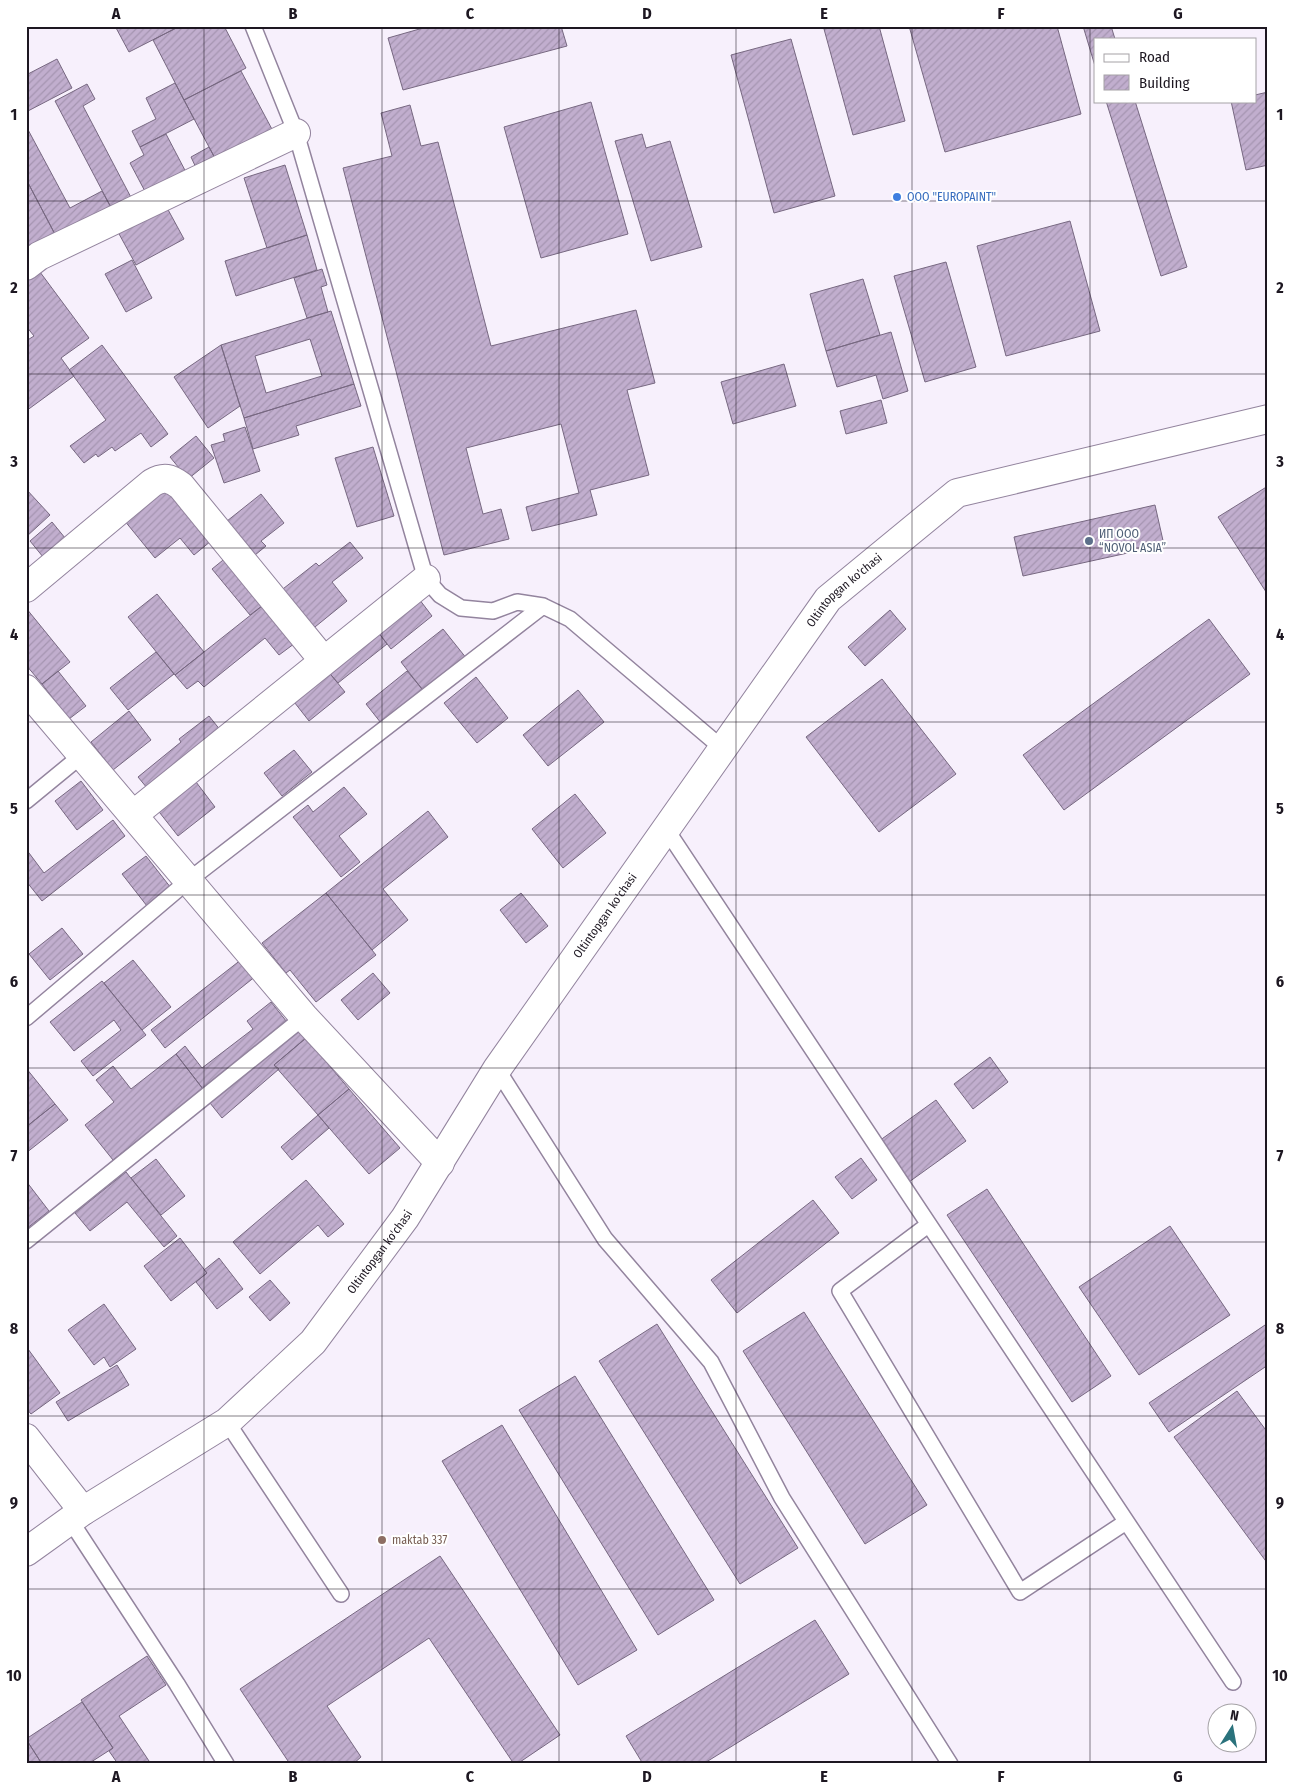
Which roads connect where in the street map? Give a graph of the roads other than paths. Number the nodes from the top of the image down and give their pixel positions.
1 (253, 26) edge
2 (296, 133) junction
3 (26, 266) edge
4 (1268, 419) edge
5 (426, 579) junction
6 (26, 588) edge
7 (543, 606) junction
8 (324, 662) junction
9 (26, 689) edge
10 (722, 748) junction
11 (82, 755) junction
12 (26, 800) edge
13 (133, 816) junction
14 (666, 829) junction
15 (189, 880) junction
16 (304, 1016) junction
17 (26, 1018) edge
18 (497, 1069) junction
19 (440, 1163) junction
20 (928, 1224) junction
21 (26, 1241) edge
22 (227, 1422) junction
23 (26, 1438) edge
24 (77, 1516) junction
25 (1126, 1522) junction
26 (26, 1552) edge
27 (341, 1594) dead end
28 (1233, 1682) dead end
29 (226, 1764) edge
30 (950, 1764) edge

1 - 2 lane
2 - 3 street
2 - 5 lane
4 - 10 street, Oltintopgan ko'chasi
5 - 7 lane
5 - 8 street
6 - 8 street
7 - 10 lane
7 - 15 lane
8 - 13 street
9 - 11 street
10 - 14 street, Oltintopgan ko'chasi
11 - 12 lane
11 - 13 street
13 - 15 street
14 - 18 street, Oltintopgan ko'chasi
14 - 20 lane
15 - 16 street
15 - 17 lane
16 - 19 street
16 - 21 lane
18 - 19 street, Oltintopgan ko'chasi
18 - 30 lane
19 - 22 street, Oltintopgan ko'chasi
20 - 25 lane
20 - 25 lane
22 - 24 street, Oltintopgan ko'chasi
22 - 27 lane
23 - 24 street
24 - 26 street, Oltintopgan ko'chasi
24 - 29 lane
25 - 28 lane

